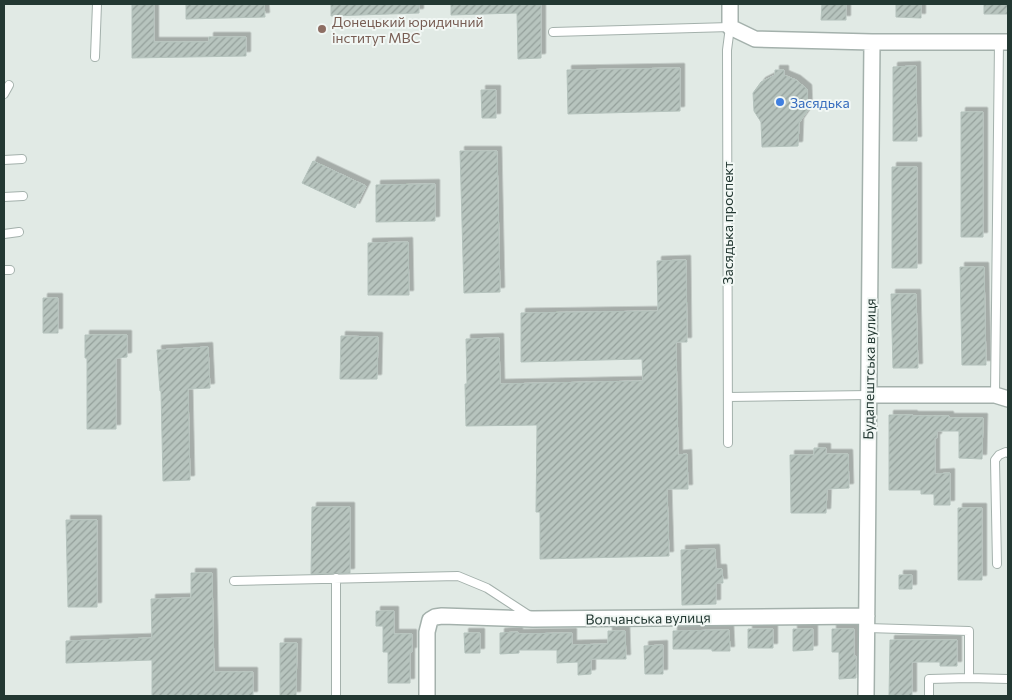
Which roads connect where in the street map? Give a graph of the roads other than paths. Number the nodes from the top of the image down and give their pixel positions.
1 (97, 4) edge
2 (730, 4) edge
3 (730, 27) junction
4 (554, 32) dead end
5 (872, 42) junction
6 (1004, 42) edge
7 (95, 57) dead end
8 (9, 86) dead end
9 (4, 94) edge
10 (22, 159) dead end
11 (4, 160) edge
12 (23, 196) dead end
13 (4, 197) edge
14 (20, 232) dead end
15 (4, 234) edge
16 (869, 396) junction
17 (728, 397) junction
18 (1002, 397) edge
19 (728, 443) dead end
20 (1008, 453) edge
21 (998, 564) dead end
22 (336, 578) junction
23 (234, 581) dead end
24 (533, 619) junction
25 (867, 622) junction
26 (969, 678) junction
27 (1008, 679) edge
28 (336, 696) edge
29 (427, 696) edge
30 (866, 696) edge
31 (929, 696) edge

1 - 7 lane
2 - 3 street, Засядька проспект
3 - 4 lane
3 - 5 street
3 - 17 lane, Засядька проспект
5 - 6 street
5 - 16 street, Будапештська вулиця
6 - 18 lane
8 - 9 lane
10 - 11 lane
12 - 13 lane
14 - 15 lane
16 - 17 lane
16 - 18 street
16 - 25 street, Будапештська вулиця
17 - 19 lane, Засядька проспект
20 - 21 lane
22 - 23 lane
22 - 24 lane
22 - 28 lane
24 - 25 street, Волчанська вулиця
24 - 29 street, Волчанська вулиця
25 - 26 lane
25 - 30 street, Будапештська вулиця
26 - 27 lane
26 - 31 lane

